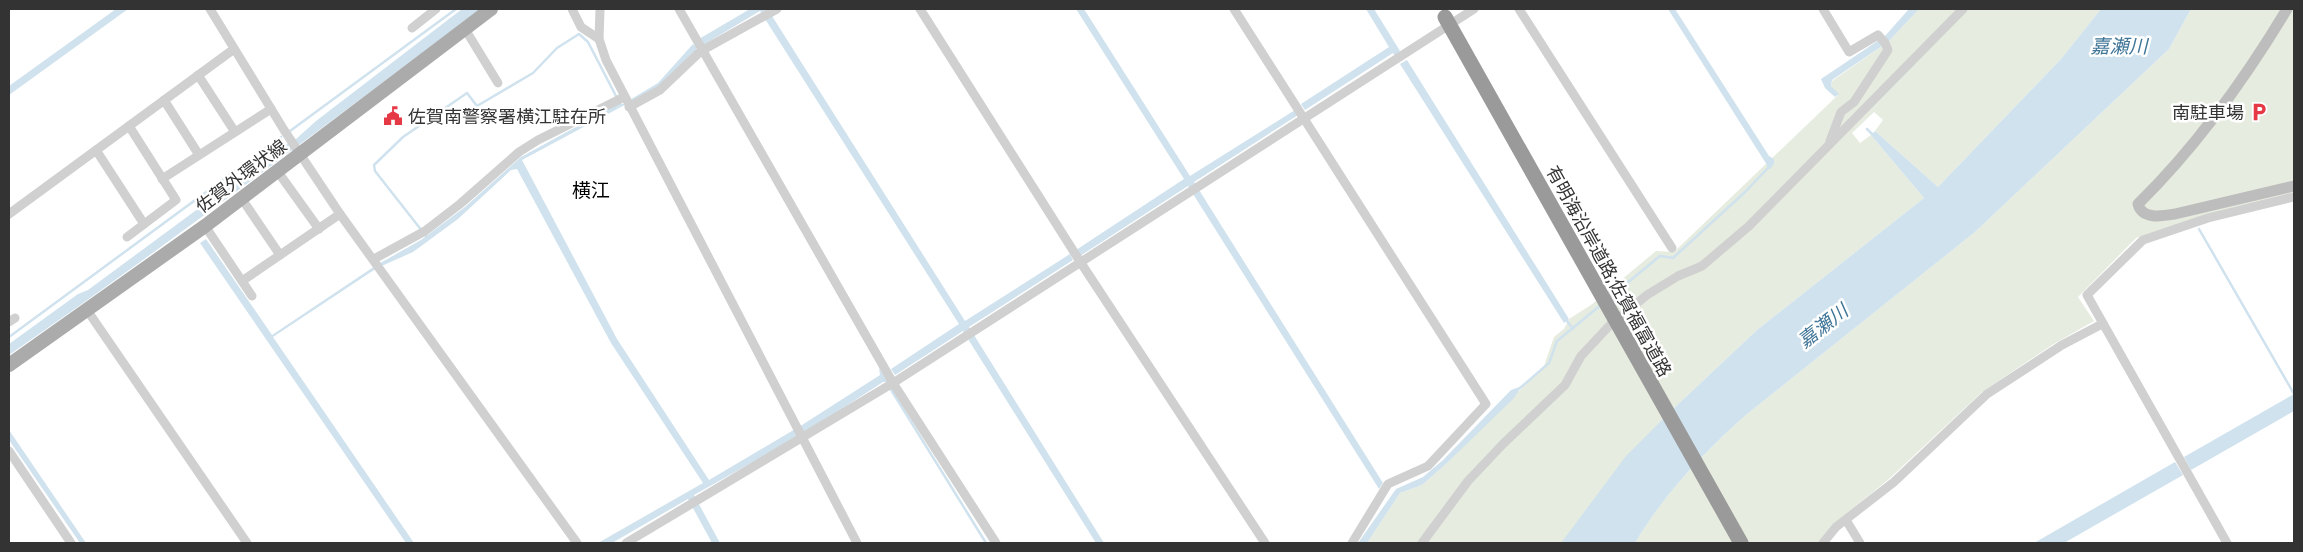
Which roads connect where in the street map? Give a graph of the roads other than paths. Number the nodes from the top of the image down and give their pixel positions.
1 (210, 9) edge
2 (491, 9) edge
3 (572, 9) edge
4 (600, 9) edge
5 (679, 9) edge
6 (920, 9) edge
7 (1234, 9) edge
8 (1474, 9) edge
9 (1519, 9) edge
10 (1822, 9) edge
11 (1964, 9) edge
12 (2287, 9) edge
13 (431, 10) edge
14 (774, 10) edge
15 (1445, 17) dead end
16 (412, 28) dead end
17 (465, 29) junction
18 (599, 38) junction
19 (699, 47) junction
20 (234, 49) junction
21 (198, 75) junction
22 (498, 84) dead end
23 (620, 99) junction
24 (164, 100) junction
25 (629, 107) junction
26 (271, 109) junction
27 (1304, 117) junction
28 (129, 126) junction
29 (235, 132) junction
30 (1828, 146) junction
31 (96, 150) junction
32 (299, 154) junction
33 (198, 155) junction
34 (278, 172) junction
35 (162, 178) junction
36 (2294, 186) edge
37 (2294, 197) edge
38 (242, 199) junction
39 (9, 214) edge
40 (340, 214) junction
41 (144, 224) junction
42 (205, 226) junction
43 (318, 228) junction
44 (127, 237) dead end
45 (1672, 248) dead end
46 (280, 255) junction
47 (1080, 262) junction
48 (377, 264) junction
49 (242, 281) junction
50 (252, 296) dead end
51 (87, 310) junction
52 (2102, 324) junction
53 (9, 365) edge
54 (892, 381) junction
55 (802, 440) junction
56 (9, 451) edge
57 (1846, 520) junction
58 (71, 543) edge
59 (247, 543) edge
60 (577, 543) edge
61 (626, 543) edge
62 (858, 543) edge
63 (996, 543) edge
64 (1265, 543) edge
65 (1352, 543) edge
66 (1422, 543) edge
67 (1741, 543) edge
68 (1823, 543) edge
69 (1860, 543) edge
70 (2228, 543) edge

1 - 20 street
2 - 17 main road, 佐賀外環状線
3 - 18 street
4 - 18 street
5 - 19 street
6 - 47 street
7 - 27 street
8 - 27 street
9 - 45 street
10 - 30 street
11 - 30 street
12 - 36 street
13 - 16 street
14 - 19 street
15 - 67 highway, 有明海沿岸道路;佐賀福富道路, bridge
17 - 22 street
17 - 32 main road, 佐賀外環状線
18 - 23 street
19 - 25 street
19 - 54 street
20 - 21 street
20 - 26 street
21 - 24 street
21 - 29 street
23 - 25 street
23 - 48 street
24 - 28 street
24 - 33 street
25 - 55 street
26 - 29 street
26 - 32 street
27 - 47 street
27 - 65 street
28 - 31 street
28 - 35 street
29 - 33 street
30 - 66 street
31 - 39 street
31 - 41 street
32 - 34 main road, 佐賀外環状線
32 - 40 street
33 - 35 street
34 - 38 main road, 佐賀外環状線
34 - 43 street
35 - 41 street
37 - 52 street
38 - 42 main road, 佐賀外環状線
38 - 46 street
40 - 43 street
40 - 48 street
41 - 44 street
42 - 49 street
42 - 51 main road, 佐賀外環状線
43 - 46 street
46 - 49 street
47 - 54 street
47 - 64 street
48 - 60 street
49 - 50 street
51 - 53 main road, 佐賀外環状線
51 - 59 street
52 - 57 street
52 - 70 street
54 - 55 street
54 - 63 street
55 - 61 street
55 - 62 street
56 - 58 street
57 - 68 street
57 - 69 street

